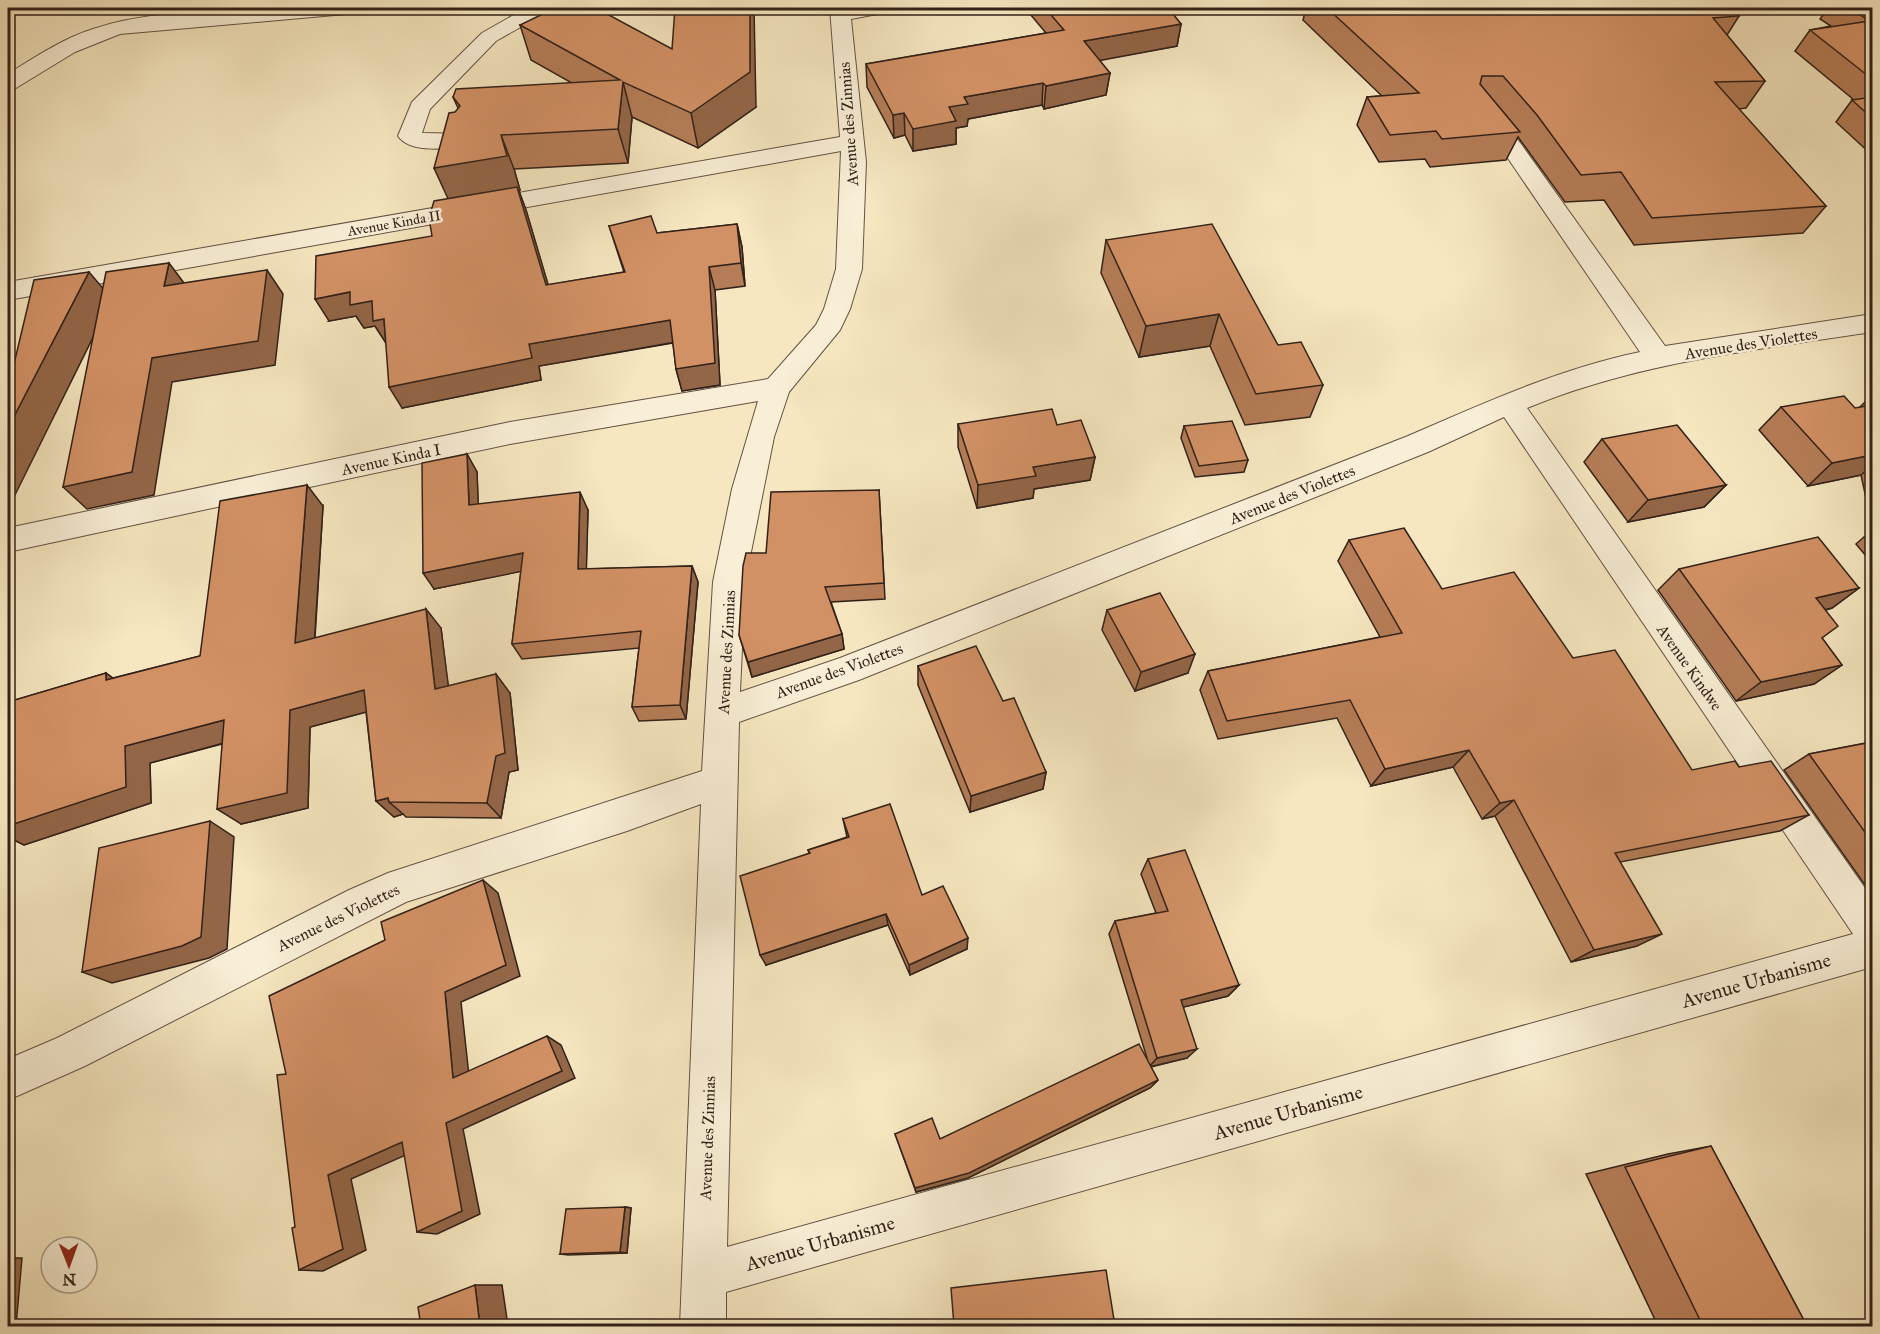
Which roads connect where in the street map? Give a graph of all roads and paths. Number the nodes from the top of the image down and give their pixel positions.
1 (346, 8) edge
2 (881, 8) edge
3 (533, 11) edge
4 (841, 11) edge
5 (551, 28) edge
6 (8, 83) edge
7 (1480, 110) edge
8 (461, 139) edge
9 (850, 142) junction
10 (8, 291) edge
11 (1872, 323) edge
12 (1659, 358) junction
13 (776, 388) junction
14 (1509, 403) junction
15 (8, 540) edge
16 (724, 712) junction
17 (718, 781) junction
18 (1872, 930) edge
19 (1872, 948) edge
20 (8, 1080) edge
21 (703, 1276) junction
22 (703, 1326) edge

1 - 6 street
2 - 4 street
3 - 5 street
3 - 8 street
4 - 9 street, Avenue des Zinnias
7 - 12 street
9 - 10 street, Avenue Kinda II
9 - 13 street, Avenue des Zinnias
11 - 12 street, Avenue des Violettes
12 - 14 street, Avenue des Violettes
13 - 15 street, Avenue Kinda I
13 - 16 street, Avenue des Zinnias
14 - 16 street, Avenue des Violettes
14 - 18 street, Avenue Kindwe
16 - 17 street, Avenue des Zinnias
17 - 20 street, Avenue des Violettes
17 - 21 street, Avenue des Zinnias
19 - 21 street, Avenue Urbanisme
21 - 22 street, Avenue des Zinnias

